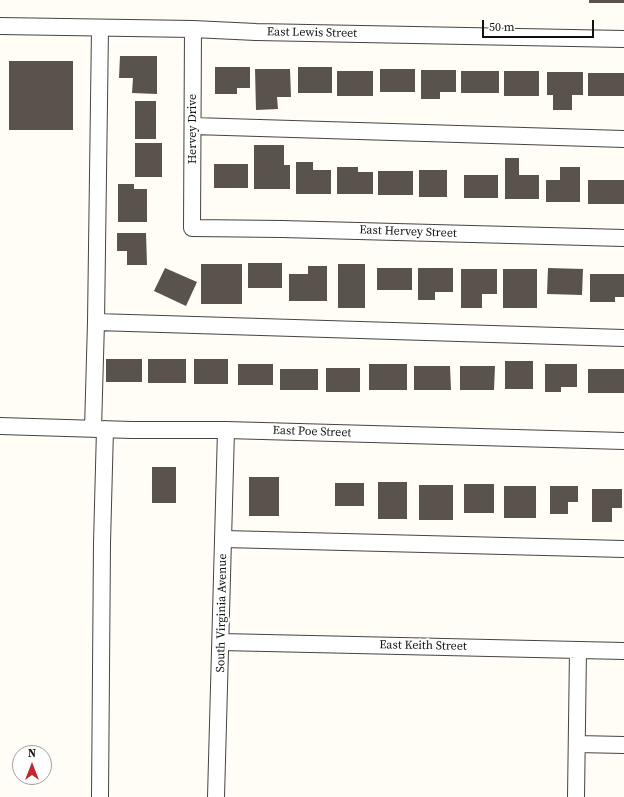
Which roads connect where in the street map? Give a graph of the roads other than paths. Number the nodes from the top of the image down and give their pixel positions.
1 (0, 26) edge
2 (100, 28) junction
3 (193, 29) junction
4 (624, 39) edge
5 (193, 126) junction
6 (624, 139) edge
7 (192, 228) joint
8 (624, 238) edge
9 (96, 322) junction
10 (624, 338) edge
11 (0, 426) edge
12 (99, 429) junction
13 (226, 430) junction
14 (624, 440) edge
15 (224, 539) junction
16 (624, 549) edge
17 (221, 642) junction
18 (578, 650) junction
19 (624, 651) edge
20 (577, 744) junction
21 (624, 745) edge
22 (100, 797) edge
23 (216, 797) edge
24 (576, 797) edge

1 - 2 street, East Lewis Street
2 - 3 street, East Lewis Street
2 - 9 street
3 - 4 street, East Lewis Street
3 - 5 street, Hervey Drive
5 - 6 street
5 - 7 street, Hervey Drive
7 - 8 street, East Hervey Street
9 - 10 street
9 - 12 street
11 - 12 street, East Poe Street
12 - 13 street, East Poe Street
12 - 22 street
13 - 14 street, East Poe Street
13 - 15 street, South Virginia Avenue
15 - 16 street
15 - 17 street, South Virginia Avenue
17 - 18 street, East Keith Street
17 - 23 street, South Virginia Avenue
18 - 19 street, East Keith Street
18 - 20 street
20 - 21 street
20 - 24 street

